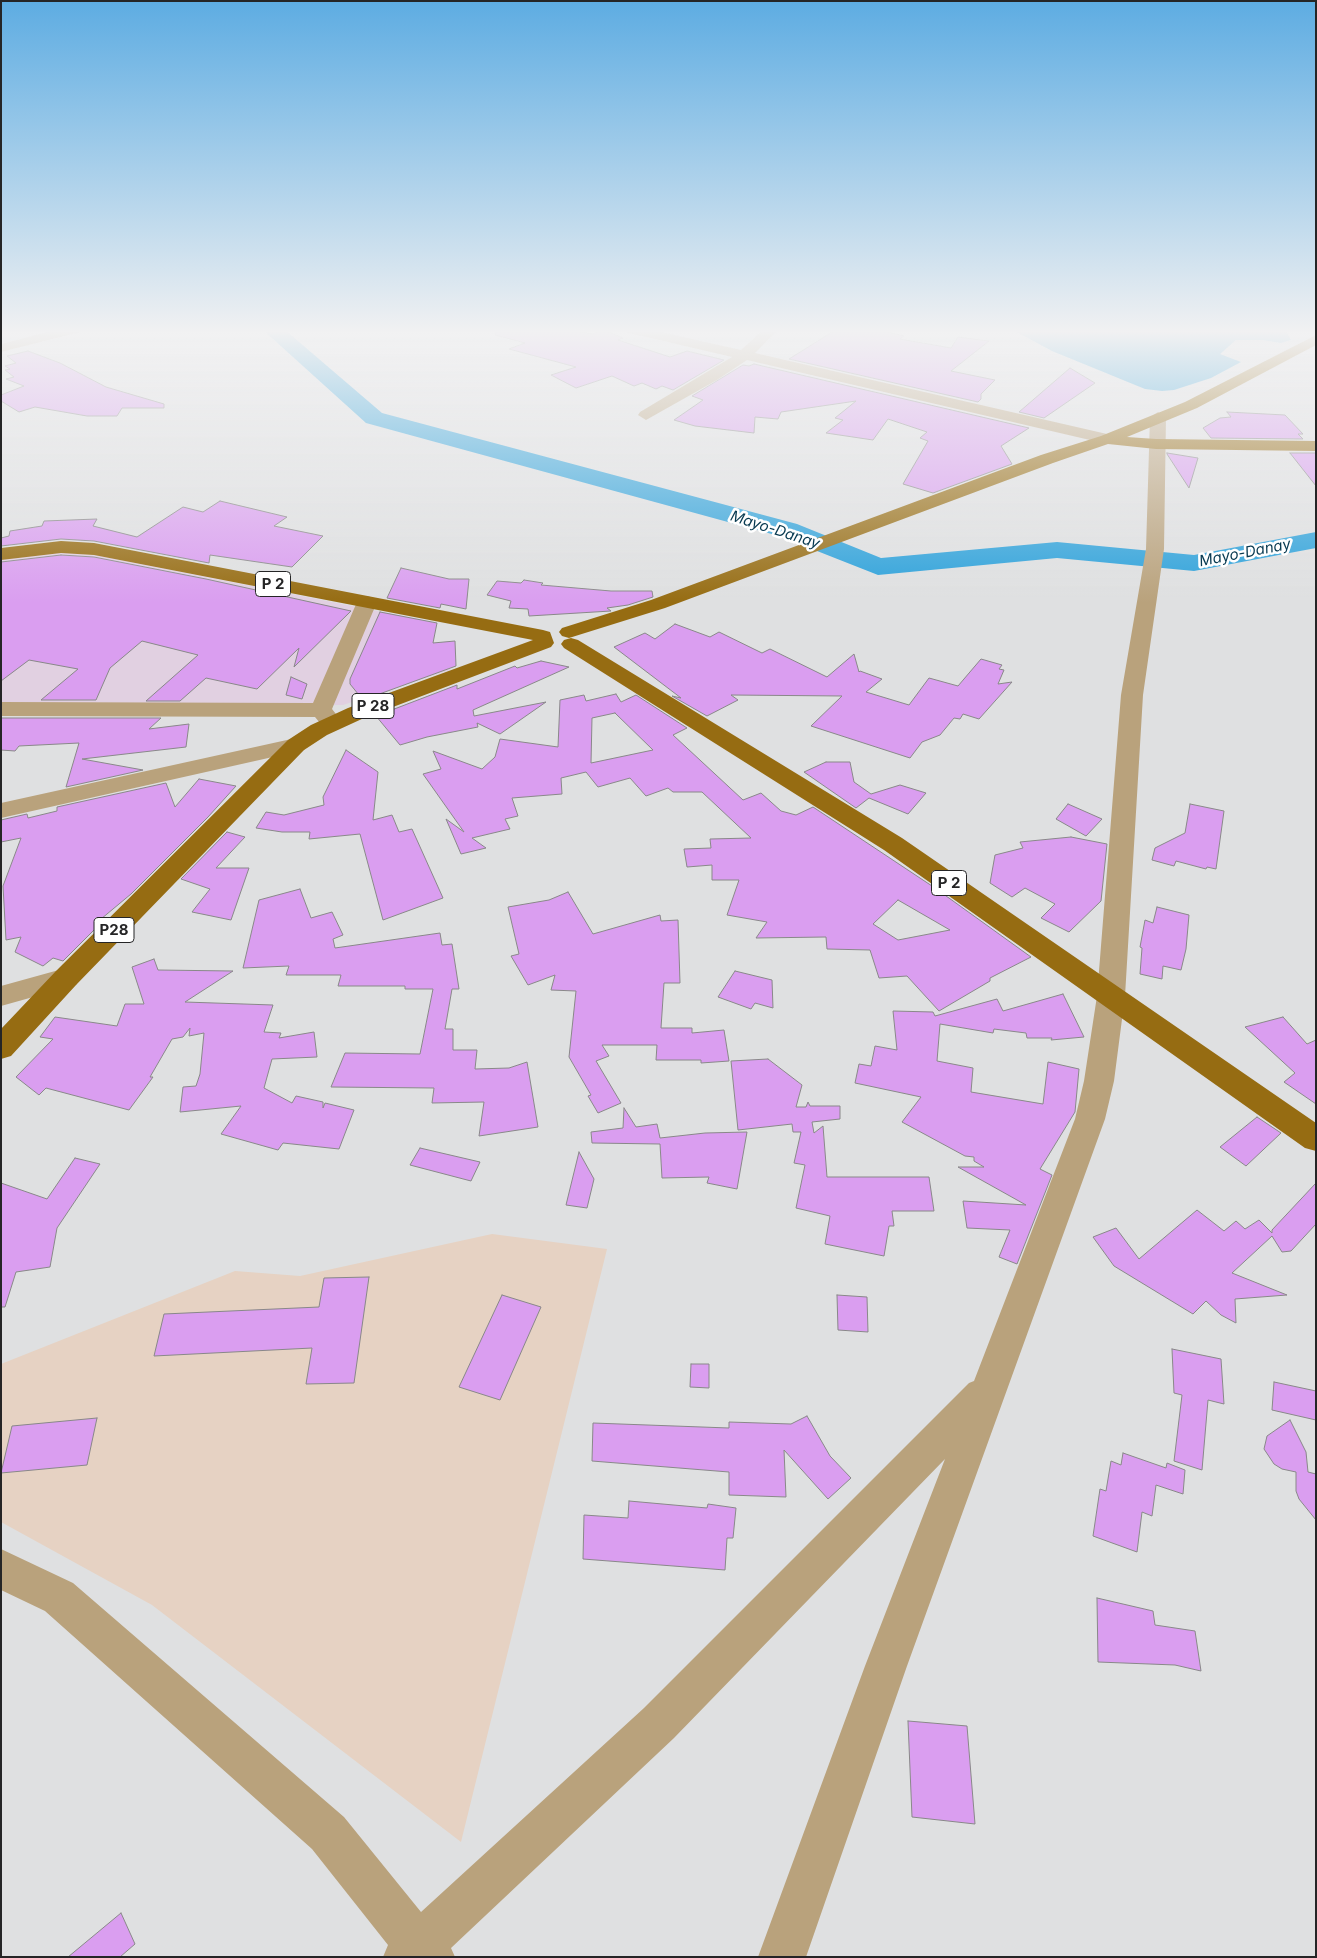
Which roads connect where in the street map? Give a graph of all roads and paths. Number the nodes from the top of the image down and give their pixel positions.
1 (1027, 420) edge
2 (1150, 420) edge
3 (1158, 420) edge
4 (1107, 439) junction
5 (1156, 444) junction
6 (1316, 446) edge
7 (1, 554) edge
8 (367, 602) junction
9 (570, 638) junction
10 (544, 639) junction
11 (1, 709) edge
12 (327, 716) junction
13 (296, 746) junction
14 (1, 811) edge
15 (229, 814) joint
16 (66, 978) junction
17 (1, 996) edge
18 (1111, 996) junction
19 (1, 1048) edge
20 (1316, 1139) edge
21 (989, 1389) junction
22 (1, 1569) edge
23 (419, 1953) edge
24 (782, 1957) edge

1 - 4 street
2 - 4 main road
3 - 5 street
4 - 5 main road
4 - 9 main road
5 - 6 main road
5 - 18 street
7 - 8 main road, P 2
8 - 10 main road, P 2
8 - 12 street
9 - 10 main road
9 - 18 main road, P 2
10 - 12 main road, P 28
11 - 12 street
12 - 13 main road, P 28
13 - 14 street
13 - 15 main road, P 28
15 - 16 main road, P28
16 - 17 street
16 - 19 main road, P28
18 - 20 main road, P 2
18 - 21 street
21 - 23 street
21 - 24 street
22 - 23 street

